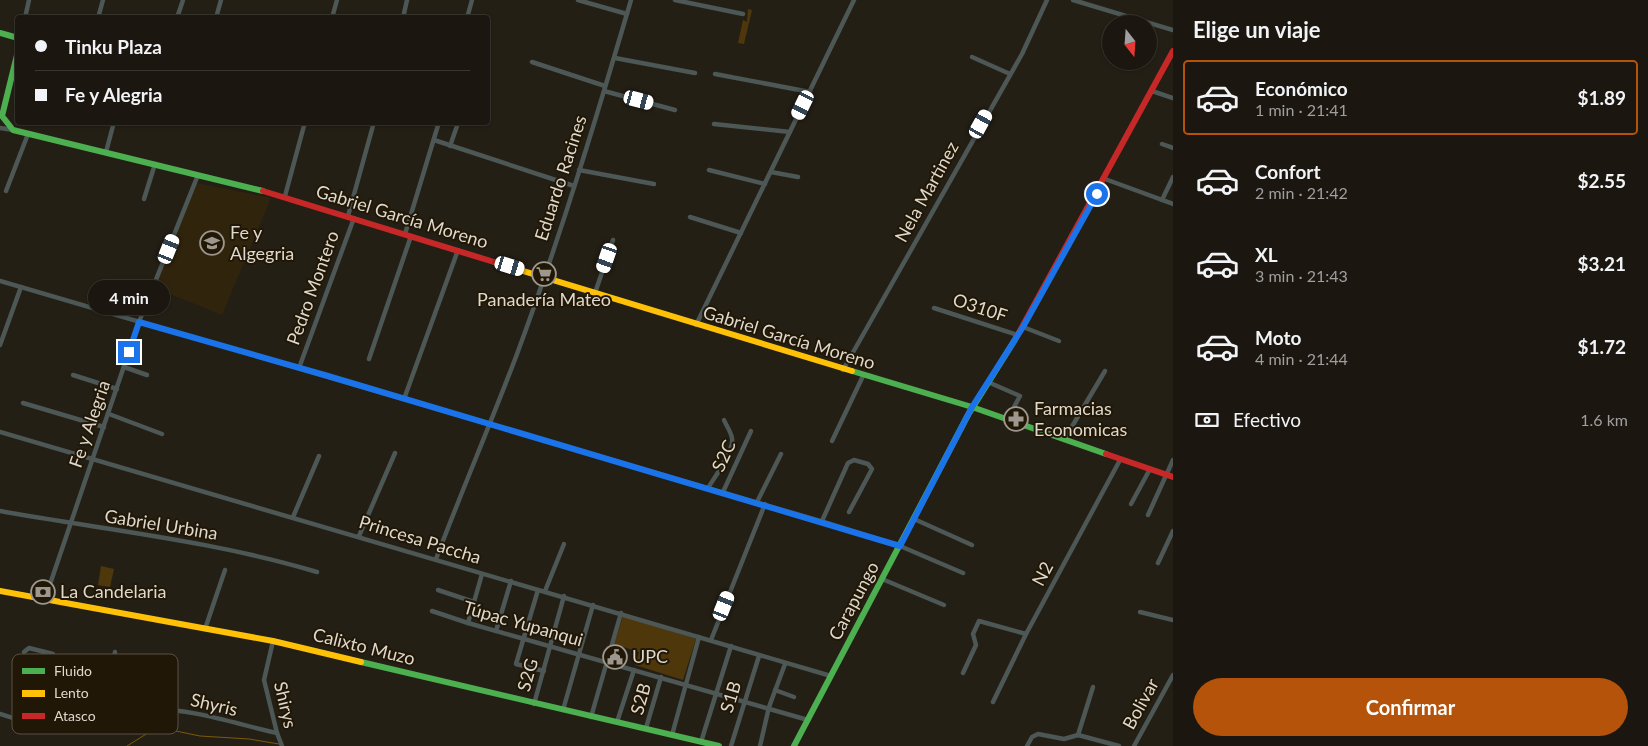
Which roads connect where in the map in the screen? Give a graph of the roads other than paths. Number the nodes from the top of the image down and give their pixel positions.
1 (30, 0) edge
2 (103, 0) edge
3 (182, 0) edge
4 (221, 0) edge
5 (337, 0) edge
6 (408, 0) edge
7 (472, 0) edge
8 (578, 0) edge
9 (631, 0) edge
10 (675, 0) edge
11 (854, 0) edge
12 (1048, 0) edge
13 (1073, 0) edge
14 (627, 14) junction
15 (743, 14) dead end
16 (26, 15) edge
17 (99, 15) edge
18 (178, 15) edge
19 (217, 15) edge
20 (333, 15) edge
21 (404, 15) edge
22 (468, 15) edge
23 (1173, 30) edge
24 (0, 33) edge
25 (15, 37) edge
26 (1173, 51) edge
27 (972, 57) dead end
28 (615, 58) junction
29 (532, 62) dead end
30 (15, 63) edge
31 (695, 73) dead end
32 (715, 74) dead end
33 (1010, 74) junction
34 (604, 89) junction
35 (1152, 91) junction
36 (810, 92) junction
37 (1173, 98) edge
38 (675, 110) dead end
39 (714, 124) dead end
40 (113, 125) edge
41 (304, 125) edge
42 (373, 125) edge
43 (438, 125) edge
44 (457, 126) dead end
45 (0, 128) edge
46 (13, 130) junction
47 (790, 132) junction
48 (28, 134) junction
49 (434, 140) junction
50 (1162, 144) dead end
51 (450, 146) junction
52 (1173, 148) edge
53 (106, 152) junction
54 (155, 164) junction
55 (579, 170) junction
56 (709, 170) dead end
57 (771, 172) junction
58 (198, 175) junction
59 (798, 177) dead end
60 (1173, 177) edge
61 (1105, 180) junction
62 (654, 184) dead end
63 (765, 184) junction
64 (574, 186) junction
65 (6, 191) dead end
66 (285, 196) junction
67 (144, 199) dead end
68 (1162, 200) junction
69 (1173, 204) edge
70 (350, 217) junction
71 (690, 217) dead end
72 (741, 233) junction
73 (408, 235) junction
74 (613, 240) dead end
75 (458, 250) junction
76 (544, 276) junction
77 (0, 281) edge
78 (21, 287) junction
79 (595, 292) junction
80 (934, 308) dead end
81 (139, 322) junction
82 (696, 326) junction
83 (1023, 327) junction
84 (1018, 335) junction
85 (1058, 341) dead end
86 (0, 345) edge
87 (369, 359) dead end
88 (124, 367) junction
89 (299, 368) junction
90 (843, 370) junction
91 (1105, 371) dead end
92 (147, 374) dead end
93 (73, 375) dead end
94 (864, 376) junction
95 (988, 382) junction
96 (117, 389) junction
97 (404, 399) junction
98 (23, 403) dead end
99 (972, 407) junction
100 (109, 414) junction
101 (724, 420) dead end
102 (1006, 420) junction
103 (488, 425) junction
104 (104, 427) junction
105 (751, 430) dead end
106 (0, 432) edge
107 (162, 434) dead end
108 (1064, 440) junction
109 (832, 441) dead end
110 (395, 453) dead end
111 (781, 454) dead end
112 (319, 456) dead end
113 (94, 460) junction
114 (1120, 460) junction
115 (1173, 460) edge
116 (1150, 469) junction
117 (1165, 475) junction
118 (1173, 477) edge
119 (708, 488) junction
120 (723, 492) junction
121 (757, 502) junction
122 (764, 504) junction
123 (1131, 504) dead end
124 (0, 511) edge
125 (849, 512) dead end
126 (1148, 515) dead end
127 (293, 517) junction
128 (914, 519) junction
129 (822, 522) junction
130 (70, 523) junction
131 (1173, 531) edge
132 (359, 536) junction
133 (564, 544) dead end
134 (972, 545) dead end
135 (900, 546) junction
136 (436, 558) junction
137 (1158, 563) dead end
138 (225, 570) dead end
139 (317, 572) dead end
140 (482, 574) junction
141 (963, 574) dead end
142 (882, 579) junction
143 (511, 582) junction
144 (438, 590) dead end
145 (538, 590) junction
146 (0, 591) edge
147 (545, 592) junction
148 (564, 596) junction
149 (45, 599) junction
150 (474, 602) junction
151 (593, 605) junction
152 (944, 605) dead end
153 (432, 611) dead end
154 (1140, 612) dead end
155 (621, 613) junction
156 (1173, 620) edge
157 (468, 624) junction
158 (206, 628) junction
159 (496, 631) junction
160 (1026, 634) junction
161 (699, 637) junction
162 (523, 639) junction
163 (711, 640) junction
164 (273, 641) junction
165 (550, 646) junction
166 (731, 646) junction
167 (24, 652) dead end
168 (44, 652) joint
169 (53, 654) edge
170 (580, 655) junction
171 (759, 656) junction
172 (607, 662) junction
173 (785, 664) junction
174 (634, 670) junction
175 (544, 671) junction
176 (963, 673) dead end
177 (1173, 675) edge
178 (831, 676) junction
179 (661, 677) junction
180 (685, 684) junction
181 (1093, 687) dead end
182 (776, 690) junction
183 (715, 692) junction
184 (794, 697) dead end
185 (744, 700) junction
186 (993, 702) dead end
187 (534, 704) junction
188 (769, 708) junction
189 (563, 710) junction
190 (178, 711) edge
191 (591, 717) junction
192 (808, 720) junction
193 (617, 722) junction
194 (646, 728) junction
195 (276, 733) junction
196 (672, 735) junction
197 (1078, 735) junction
198 (701, 742) junction
199 (282, 746) edge
200 (719, 746) edge
201 (731, 746) edge
202 (760, 746) edge
203 (794, 746) edge
204 (1027, 746) edge
205 (1119, 746) edge
206 (1134, 746) edge

1 - 16 street
2 - 17 street
3 - 18 street
4 - 19 street
5 - 20 street
6 - 21 street
7 - 22 street
8 - 14 street
9 - 14 street, Eduardo Racines
10 - 15 street
11 - 36 street
12 - 33 street, Nela Martinez
13 - 23 street
14 - 28 street, Eduardo Racines
24 - 25 street
26 - 35 street, Carapungo
27 - 33 street
28 - 31 street
28 - 34 street, Eduardo Racines
29 - 34 street
30 - 46 street
32 - 36 street
33 - 90 street, Nela Martinez
34 - 38 street
34 - 55 street, Eduardo Racines
35 - 37 street
35 - 61 street, Carapungo
36 - 47 street
39 - 47 street
40 - 53 street
41 - 66 street
42 - 70 street, Pedro Montero
43 - 49 street
44 - 51 street
45 - 46 street
46 - 48 street, Gabriel García Moreno
47 - 57 street
48 - 53 street, Gabriel García Moreno
48 - 65 street
49 - 51 street
49 - 73 street
50 - 52 street
51 - 64 street
53 - 54 street, Gabriel García Moreno
54 - 58 street, Gabriel García Moreno
54 - 67 street
55 - 62 street
55 - 64 street, Eduardo Racines
56 - 63 street
57 - 59 street
57 - 63 street
58 - 66 street, Gabriel García Moreno
58 - 81 street, Fe y Alegria
60 - 68 street
61 - 68 street
61 - 83 street, Carapungo
63 - 72 street
64 - 76 street, Eduardo Racines
66 - 70 street, Gabriel García Moreno
68 - 69 street
70 - 73 street, Gabriel García Moreno
70 - 89 street, Pedro Montero
71 - 72 street
72 - 82 street
73 - 75 street, Gabriel García Moreno
73 - 87 street
74 - 79 street
75 - 76 street, Gabriel García Moreno
75 - 97 street
76 - 79 street, Gabriel García Moreno
76 - 103 street, Eduardo Racines
77 - 78 street
78 - 81 street
78 - 86 street
79 - 82 street, Gabriel García Moreno
80 - 84 street, O310F
81 - 88 street, Fe y Alegria
81 - 89 street
82 - 90 street, Gabriel García Moreno
83 - 84 street, Carapungo
83 - 85 street
84 - 95 street, Carapungo
88 - 92 street
88 - 96 street, Fe y Alegria
89 - 97 street
90 - 94 street, Gabriel García Moreno
91 - 108 street
93 - 96 street
94 - 99 street, Gabriel García Moreno
94 - 109 street
95 - 99 street, Carapungo
95 - 102 street
96 - 100 street, Fe y Alegria
97 - 103 street
98 - 104 street
99 - 102 street, Gabriel García Moreno
99 - 128 street, Carapungo
100 - 104 street, Fe y Alegria
100 - 107 street
101 - 119 street
102 - 108 street, Gabriel García Moreno
103 - 119 street
103 - 136 street, Eduardo Racines
104 - 113 street, Fe y Alegria
105 - 120 street, S2C
106 - 113 street, Princesa Paccha
108 - 114 street, Gabriel García Moreno
110 - 132 street
111 - 121 street
112 - 127 street
113 - 127 street, Princesa Paccha
113 - 130 street, Fe y Alegria
114 - 116 street, Gabriel García Moreno
114 - 160 street, N2
115 - 117 street
116 - 117 street, Gabriel García Moreno
116 - 123 street
117 - 118 street, Gabriel García Moreno
117 - 126 street
119 - 120 street
120 - 121 street
121 - 122 street
122 - 129 street
122 - 163 street
124 - 130 street, Gabriel Urbina
125 - 129 street
127 - 132 street, Princesa Paccha
128 - 134 street
128 - 135 street, Carapungo
129 - 135 street
130 - 139 street, Gabriel Urbina
130 - 149 street, Fe y Alegria
131 - 137 street
132 - 136 street, Princesa Paccha
133 - 147 street
135 - 141 street
135 - 142 street, Carapungo
136 - 140 street, Princesa Paccha
138 - 158 street
140 - 143 street, Princesa Paccha
140 - 150 street
142 - 152 street
142 - 178 street, Carapungo
143 - 145 street, Princesa Paccha
143 - 159 street
144 - 150 street
145 - 147 street, Princesa Paccha
145 - 162 street
146 - 149 street, Calixto Muzo
147 - 148 street, Princesa Paccha
148 - 151 street, Princesa Paccha
148 - 165 street, S2G
149 - 158 street, Calixto Muzo
150 - 157 street
151 - 155 street, Princesa Paccha
151 - 170 street
153 - 157 street, Túpac Yupanqui
154 - 156 street
155 - 161 street, Princesa Paccha
155 - 172 street
157 - 159 street, Túpac Yupanqui
158 - 164 street, Calixto Muzo
159 - 162 street, Túpac Yupanqui
160 - 176 street
160 - 186 street, N2
161 - 163 street, Princesa Paccha
161 - 180 street
162 - 165 street, Túpac Yupanqui
162 - 175 street
163 - 166 street, Princesa Paccha
164 - 187 street, Calixto Muzo
164 - 195 street, Shirys
165 - 170 street, Túpac Yupanqui
165 - 175 street, S2G
166 - 171 street, Princesa Paccha
166 - 183 street
167 - 168 street
168 - 169 street
170 - 172 street, Túpac Yupanqui
170 - 189 street
171 - 173 street, Princesa Paccha
171 - 185 street, S1B
172 - 174 street, Túpac Yupanqui
172 - 191 street
173 - 178 street, Princesa Paccha
173 - 182 street
174 - 179 street, Túpac Yupanqui
174 - 193 street
175 - 187 street, S2G
177 - 206 street, Bolivar
178 - 192 street, Carapungo
179 - 180 street, Túpac Yupanqui
179 - 194 street, S2B
180 - 183 street, Túpac Yupanqui
180 - 196 street
181 - 197 street
182 - 184 street
182 - 188 street
183 - 185 street, Túpac Yupanqui
183 - 198 street
185 - 188 street, Túpac Yupanqui
185 - 201 street, S1B
187 - 189 street, Calixto Muzo
188 - 192 street, Túpac Yupanqui
188 - 202 street
189 - 191 street, Calixto Muzo
190 - 195 street, Shyris
191 - 193 street, Calixto Muzo
192 - 203 street, Carapungo
193 - 194 street, Calixto Muzo
194 - 196 street, Calixto Muzo
195 - 199 street, Shirys
196 - 198 street, Calixto Muzo
197 - 204 street
197 - 205 street
198 - 200 street, Calixto Muzo

